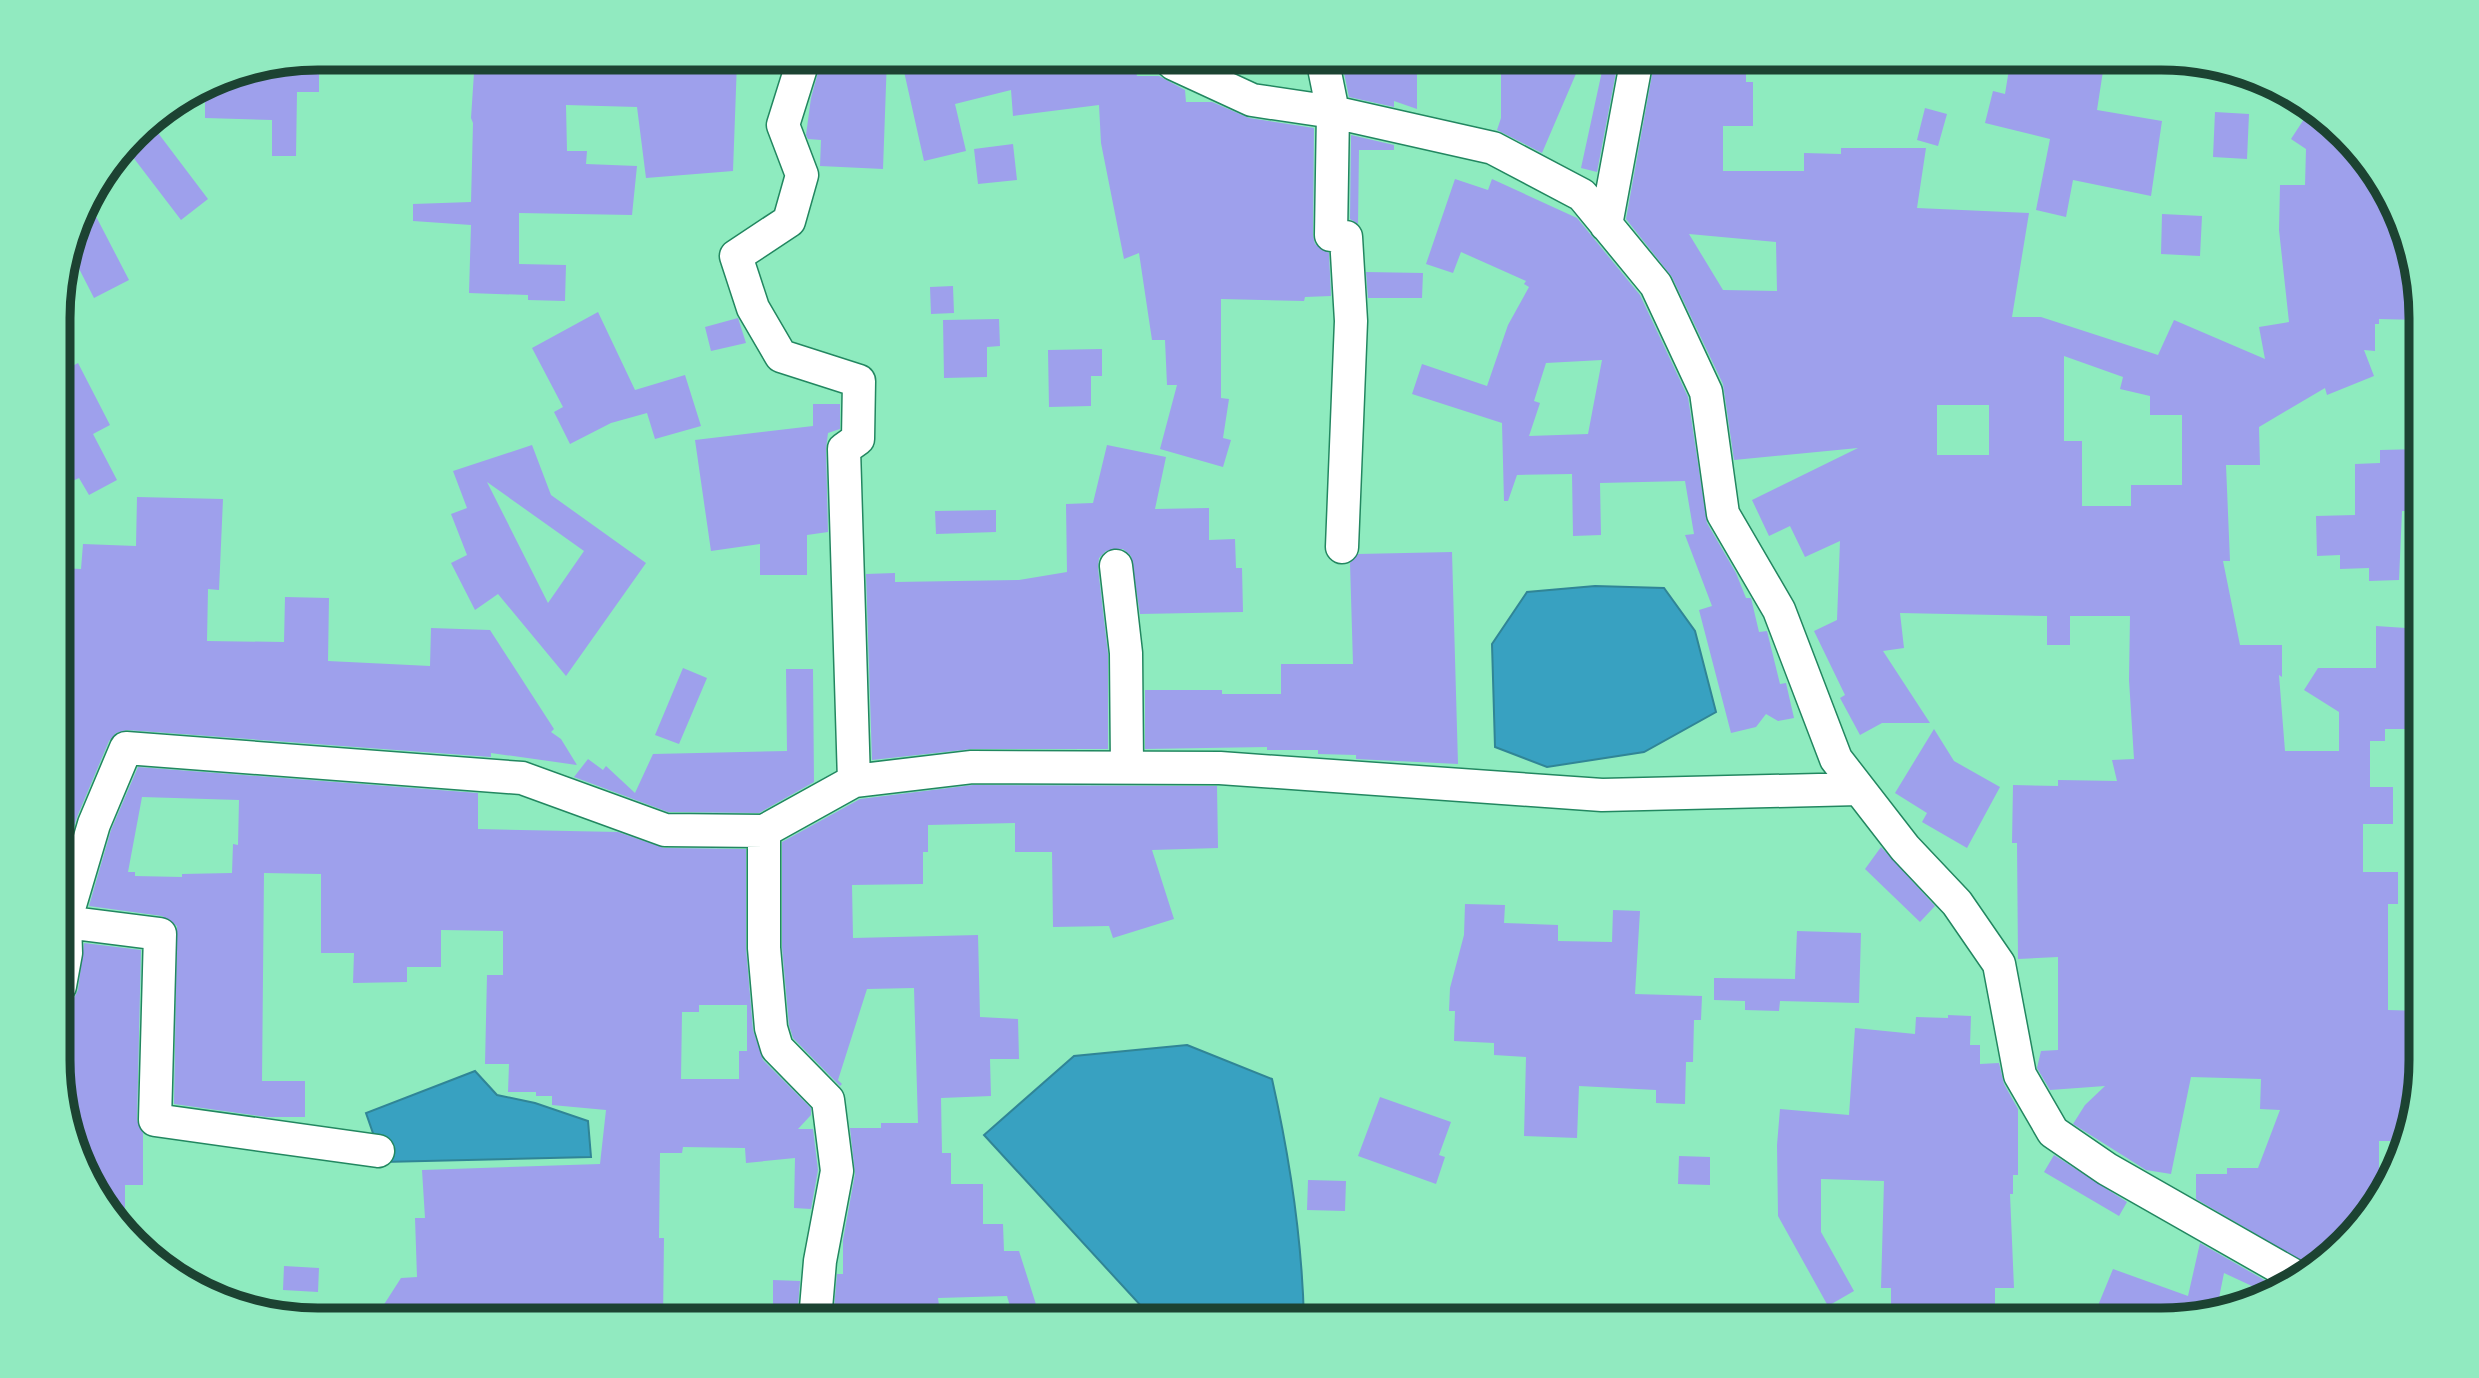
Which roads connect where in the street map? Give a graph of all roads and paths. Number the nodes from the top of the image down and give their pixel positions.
1 (800, 70) edge
2 (1187, 70) edge
3 (1324, 70) edge
4 (1635, 70) edge
5 (1333, 112) junction
6 (1606, 225) junction
7 (1342, 547) dead end
8 (1116, 566) dead end
9 (1128, 766) junction
10 (854, 781) junction
11 (1859, 789) junction
12 (764, 831) junction
13 (70, 898) edge
14 (70, 923) edge
15 (378, 1151) dead end
16 (2289, 1273) edge
17 (816, 1308) edge

1 - 10 street
2 - 5 street
3 - 5 street
4 - 6 street
5 - 6 street
5 - 7 street
6 - 11 street
8 - 9 street
9 - 10 street
9 - 11 street
10 - 12 street
11 - 16 street
12 - 13 street
12 - 17 street
14 - 15 street

